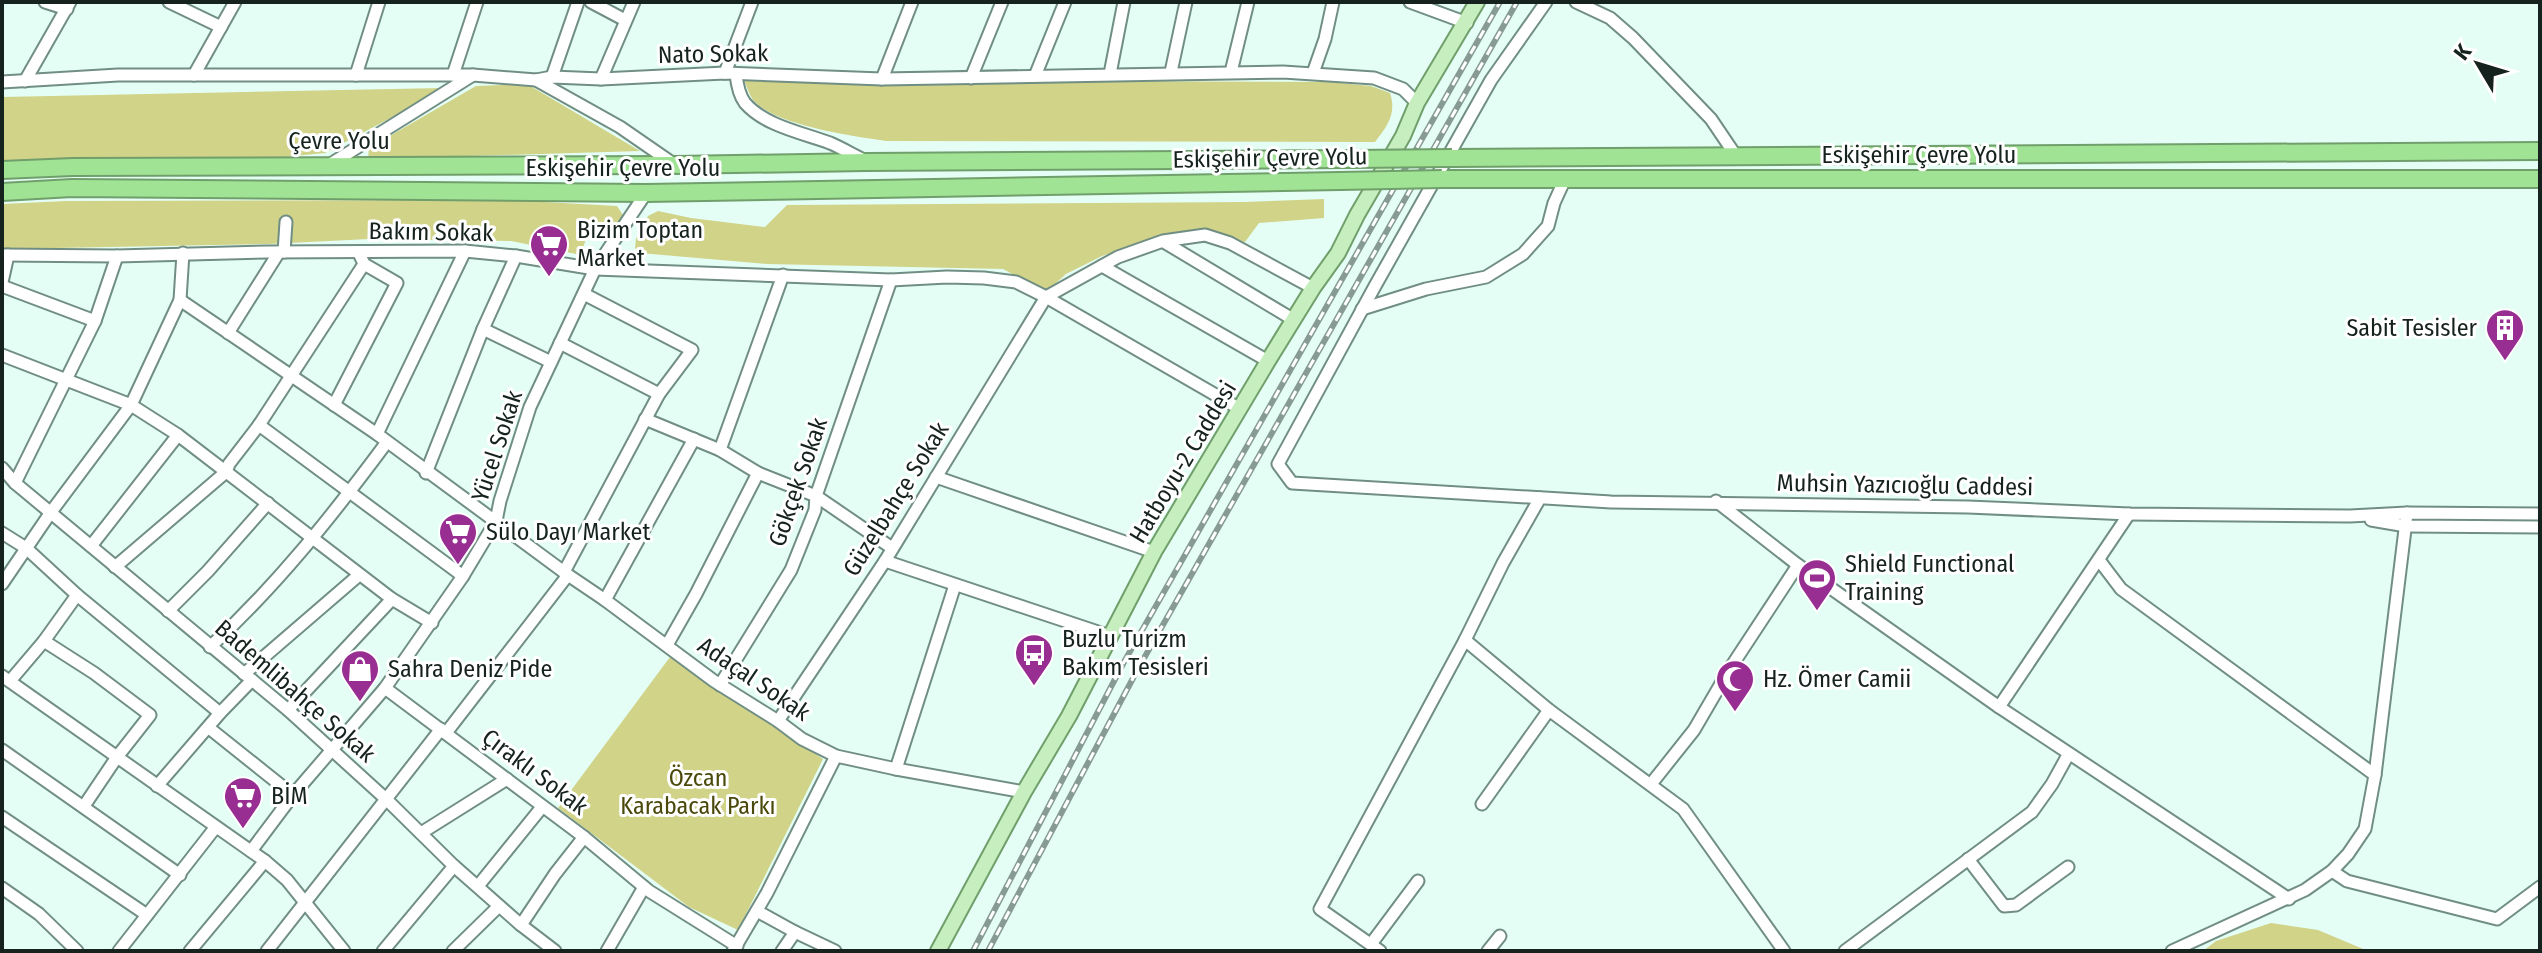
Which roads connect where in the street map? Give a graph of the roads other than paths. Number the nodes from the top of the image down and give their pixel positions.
1 (45, 2) edge
2 (169, 2) edge
3 (235, 2) edge
4 (379, 2) edge
5 (477, 2) edge
6 (578, 2) edge
7 (591, 2) edge
8 (634, 2) edge
9 (752, 2) edge
10 (912, 2) edge
11 (1002, 2) edge
12 (1065, 2) edge
13 (1124, 2) edge
14 (1186, 2) edge
15 (1248, 2) edge
16 (1333, 2) edge
17 (1410, 2) edge
18 (1546, 2) edge
19 (1576, 2) edge
20 (69, 5) edge
21 (1472, 9) edge
22 (625, 20) junction
23 (221, 27) junction
24 (1171, 72) junction
25 (1231, 72) junction
26 (1313, 73) junction
27 (730, 74) junction
28 (1110, 74) junction
29 (194, 75) junction
30 (356, 75) junction
31 (453, 75) junction
32 (473, 75) junction
33 (1035, 76) junction
34 (552, 77) junction
35 (971, 78) junction
36 (601, 79) junction
37 (882, 79) junction
38 (536, 80) junction
39 (25, 81) junction
40 (2, 82) edge
41 (1417, 103) junction
42 (2540, 151) edge
43 (1736, 156) junction
44 (866, 162) junction
45 (329, 165) junction
46 (675, 165) junction
47 (2, 170) edge
48 (1565, 179) junction
49 (2540, 179) edge
50 (2, 192) edge
51 (646, 193) junction
52 (286, 222) dead end
53 (1163, 241) junction
54 (465, 251) junction
55 (282, 252) junction
56 (183, 253) junction
57 (5, 255) edge
58 (117, 256) junction
59 (516, 256) junction
60 (361, 258) junction
61 (1102, 266) junction
62 (595, 269) junction
63 (783, 275) junction
64 (891, 280) junction
65 (2, 284) edge
66 (1313, 288) junction
67 (584, 294) junction
68 (1046, 297) junction
69 (180, 300) junction
70 (1362, 309) junction
71 (1294, 320) junction
72 (95, 321) junction
73 (483, 329) junction
74 (228, 333) junction
75 (560, 343) junction
76 (2, 355) edge
77 (1268, 361) junction
78 (551, 362) junction
79 (292, 375) junction
80 (66, 379) junction
81 (659, 394) junction
82 (131, 405) junction
83 (334, 405) junction
84 (1240, 409) junction
85 (645, 419) junction
86 (259, 425) junction
87 (178, 435) junction
88 (382, 438) junction
89 (694, 439) junction
90 (720, 450) junction
91 (2, 468) edge
92 (226, 472) junction
93 (426, 473) junction
94 (758, 473) junction
95 (936, 477) junction
96 (15, 483) junction
97 (350, 491) junction
98 (816, 496) junction
99 (1540, 498) junction
100 (1716, 501) junction
101 (268, 503) junction
102 (51, 512) junction
103 (2129, 514) junction
104 (2540, 514) edge
105 (2407, 520) junction
106 (496, 521) junction
107 (2540, 527) edge
108 (2, 533) edge
109 (314, 539) junction
110 (91, 546) junction
111 (26, 548) junction
112 (892, 548) junction
113 (1154, 552) junction
114 (2099, 560) junction
115 (885, 561) junction
116 (1798, 565) junction
117 (115, 567) junction
118 (566, 573) junction
119 (359, 575) junction
120 (463, 576) junction
121 (2, 584) edge
122 (955, 585) junction
123 (77, 595) junction
124 (392, 599) junction
125 (605, 600) junction
126 (168, 611) junction
127 (432, 623) junction
128 (1110, 636) junction
129 (1465, 640) junction
130 (44, 641) junction
131 (667, 645) junction
132 (210, 647) junction
133 (248, 677) junction
134 (6, 678) edge
135 (720, 685) junction
136 (385, 688) junction
137 (1999, 707) junction
138 (288, 710) junction
139 (1549, 710) junction
140 (220, 713) junction
141 (778, 721) junction
142 (209, 728) junction
143 (444, 731) junction
144 (331, 750) junction
145 (2068, 755) junction
146 (4, 756) edge
147 (836, 756) junction
148 (117, 757) junction
149 (896, 769) junction
150 (2375, 775) junction
151 (507, 779) junction
152 (1651, 784) junction
153 (157, 786) junction
154 (1024, 792) junction
155 (293, 795) junction
156 (387, 800) junction
157 (1482, 804) dead end
158 (84, 806) junction
159 (542, 807) junction
160 (2, 817) edge
161 (215, 828) junction
162 (421, 833) junction
163 (584, 837) junction
164 (251, 851) junction
165 (1968, 859) junction
166 (265, 861) junction
167 (454, 866) junction
168 (2068, 867) dead end
169 (2332, 871) junction
170 (180, 875) junction
171 (1418, 881) dead end
172 (478, 886) junction
173 (644, 887) junction
174 (2540, 887) edge
175 (2, 888) edge
176 (2289, 899) junction
177 (306, 903) junction
178 (499, 906) junction
179 (757, 911) junction
180 (147, 915) junction
181 (521, 925) junction
182 (795, 932) junction
183 (1500, 936) dead end
184 (1376, 948) edge
185 (735, 949) edge
186 (77, 951) edge
187 (119, 951) edge
188 (190, 951) edge
189 (267, 951) edge
190 (344, 951) edge
191 (383, 951) edge
192 (453, 951) edge
193 (555, 951) edge
194 (607, 951) edge
195 (782, 951) edge
196 (835, 951) edge
197 (938, 951) edge
198 (1488, 951) edge
199 (1784, 951) edge
200 (1845, 951) edge
201 (2172, 951) edge

1 - 20 street
2 - 23 street
3 - 23 street
4 - 30 street
5 - 31 street
6 - 34 street
7 - 22 street
8 - 22 street
9 - 27 street
10 - 37 street
11 - 35 street
12 - 33 street
13 - 28 street
14 - 24 street
15 - 25 street
16 - 26 street
17 - 21 street
18 - 70 street
19 - 43 street
20 - 39 street
21 - 41 main road, Hatboyu-2 Caddesi
22 - 36 street
23 - 29 street
24 - 25 street, Nato Sokak
24 - 28 street, Nato Sokak
25 - 26 street, Nato Sokak
26 - 41 street, Nato Sokak
27 - 36 street, Nato Sokak
27 - 37 street, Nato Sokak
27 - 44 street
28 - 33 street, Nato Sokak
29 - 30 street, Nato Sokak
29 - 39 street, Nato Sokak
30 - 31 street, Nato Sokak
31 - 32 street, Nato Sokak
32 - 38 street, Nato Sokak
32 - 45 street
33 - 35 street, Nato Sokak
34 - 36 street, Nato Sokak
34 - 38 street, Nato Sokak
35 - 37 street, Nato Sokak
38 - 46 street
39 - 40 street, Nato Sokak
41 - 66 main road, Hatboyu-2 Caddesi
42 - 43 highway, Eskişehir Çevre Yolu
43 - 44 highway, Eskişehir Çevre Yolu, bridge
44 - 46 highway, Eskişehir Çevre Yolu
45 - 46 highway, Çevre Yolu
45 - 47 highway, Çevre Yolu
48 - 49 highway, Eskişehir Çevre Yolu
48 - 51 highway, Eskişehir Çevre Yolu, bridge
48 - 70 street
50 - 51 highway, Eskişehir Çevre Yolu
51 - 62 street, Yücel Sokak
52 - 55 street
53 - 61 street
53 - 66 street
53 - 71 street
54 - 59 street, Bakım Sokak
54 - 60 street, Bakım Sokak
54 - 88 street
55 - 56 street, Bakım Sokak
55 - 60 street, Bakım Sokak
55 - 74 street
56 - 58 street, Bakım Sokak
56 - 69 street
57 - 58 street, Bakım Sokak
57 - 65 street
58 - 72 street
59 - 62 street, Bakım Sokak
59 - 73 street
60 - 79 street
60 - 83 street
61 - 68 street
61 - 77 street
62 - 63 street, Bakım Sokak
62 - 67 street, Yücel Sokak
63 - 64 street, Bakım Sokak
63 - 90 street
64 - 68 street, Bakım Sokak
64 - 98 street, Gökçek Sokak
65 - 72 street
66 - 71 main road, Hatboyu-2 Caddesi
67 - 75 street, Yücel Sokak
67 - 81 street
68 - 84 street, Bakım Sokak
68 - 95 street, Güzelbahçe Sokak
69 - 74 street, Adaçal Sokak
69 - 82 street
70 - 99 street, Muhsin Yazıcıoğlu Caddesi
71 - 77 main road, Hatboyu-2 Caddesi
72 - 80 street
73 - 78 street
73 - 93 street
74 - 79 street, Adaçal Sokak
75 - 78 street, Yücel Sokak
75 - 81 street
76 - 80 street
77 - 84 main road, Hatboyu-2 Caddesi
78 - 106 street, Yücel Sokak
79 - 83 street, Adaçal Sokak
79 - 86 street
80 - 82 street
80 - 96 street
81 - 85 street
82 - 87 street
82 - 102 street
83 - 88 street, Adaçal Sokak
84 - 113 main road, Hatboyu-2 Caddesi
85 - 89 street
85 - 118 street
86 - 92 street
86 - 97 street
87 - 92 street
87 - 110 street
88 - 93 street, Adaçal Sokak
88 - 97 street
89 - 90 street
89 - 125 street
90 - 94 street
91 - 96 street, Bademlibahçe Sokak
92 - 101 street
92 - 117 street
93 - 106 street, Adaçal Sokak
94 - 98 street
94 - 131 street
95 - 112 street, Güzelbahçe Sokak
95 - 113 street
96 - 102 street, Bademlibahçe Sokak
97 - 109 street
97 - 120 street
98 - 112 street
98 - 135 street, Gökçek Sokak
99 - 100 street, Muhsin Yazıcıoğlu Caddesi
99 - 129 street
100 - 103 street, Muhsin Yazıcıoğlu Caddesi
100 - 116 street
101 - 109 street
101 - 126 street
102 - 110 street, Bademlibahçe Sokak
102 - 111 street
103 - 105 street, Muhsin Yazıcıoğlu Caddesi
103 - 114 street
104 - 105 street, Muhsin Yazıcıoğlu Caddesi
105 - 107 street
105 - 150 street
106 - 118 street, Adaçal Sokak
106 - 120 street, Yücel Sokak
108 - 111 street
109 - 119 street
109 - 132 street
110 - 117 street, Bademlibahçe Sokak
111 - 121 street
111 - 123 street
112 - 115 street, Güzelbahçe Sokak
113 - 128 main road, Hatboyu-2 Caddesi
114 - 137 street
114 - 150 street
115 - 122 street
115 - 141 street, Güzelbahçe Sokak
116 - 137 street
116 - 152 street
117 - 126 street, Bademlibahçe Sokak
118 - 125 street, Adaçal Sokak
118 - 143 street
119 - 124 street
119 - 133 street
120 - 127 street, Yücel Sokak
122 - 128 street
122 - 149 street
123 - 130 street
123 - 140 street
124 - 127 street
124 - 138 street
125 - 131 street, Adaçal Sokak
126 - 132 street, Bademlibahçe Sokak
127 - 136 street, Yücel Sokak
128 - 154 main road, Hatboyu-2 Caddesi
129 - 139 street
129 - 184 street
130 - 134 street
130 - 148 street
131 - 135 street, Adaçal Sokak
132 - 133 street, Bademlibahçe Sokak
133 - 138 street, Bademlibahçe Sokak
133 - 140 street
134 - 148 street
135 - 141 street, Adaçal Sokak
136 - 143 street, Çıraklı Sokak
136 - 144 street, Yücel Sokak
137 - 145 street
138 - 144 street, Bademlibahçe Sokak
139 - 152 street
139 - 157 street
140 - 142 street
141 - 147 street, Adaçal Sokak
142 - 153 street
142 - 155 street
143 - 151 street, Çıraklı Sokak
143 - 156 street
144 - 155 street, Yücel Sokak
144 - 156 street, Bademlibahçe Sokak
145 - 165 street
145 - 176 street
146 - 158 street
147 - 149 street, Adaçal Sokak
147 - 179 street
148 - 153 street
148 - 158 street
149 - 154 street, Adaçal Sokak
150 - 169 street
151 - 159 street, Çıraklı Sokak
151 - 162 street
152 - 199 street
153 - 161 street
154 - 197 main road, Hatboyu-2 Caddesi
155 - 164 street, Yücel Sokak
156 - 162 street, Bademlibahçe Sokak
156 - 177 street
158 - 170 street
159 - 163 street, Çıraklı Sokak
159 - 172 street
160 - 180 street
161 - 164 street
161 - 170 street
162 - 167 street, Bademlibahçe Sokak
163 - 173 street, Çıraklı Sokak
163 - 181 street
164 - 166 street
165 - 168 street
165 - 200 street
166 - 177 street
166 - 188 street
167 - 172 street, Bademlibahçe Sokak
167 - 191 street
169 - 174 street
169 - 176 street
170 - 180 street
171 - 184 street
172 - 178 street, Bademlibahçe Sokak
173 - 185 street, Çıraklı Sokak
173 - 194 street
175 - 186 street
176 - 201 street
177 - 189 street
177 - 190 street
178 - 181 street, Bademlibahçe Sokak
178 - 192 street
179 - 182 street
179 - 185 street
180 - 187 street
181 - 193 street, Bademlibahçe Sokak
182 - 195 street
182 - 196 street
183 - 198 street

